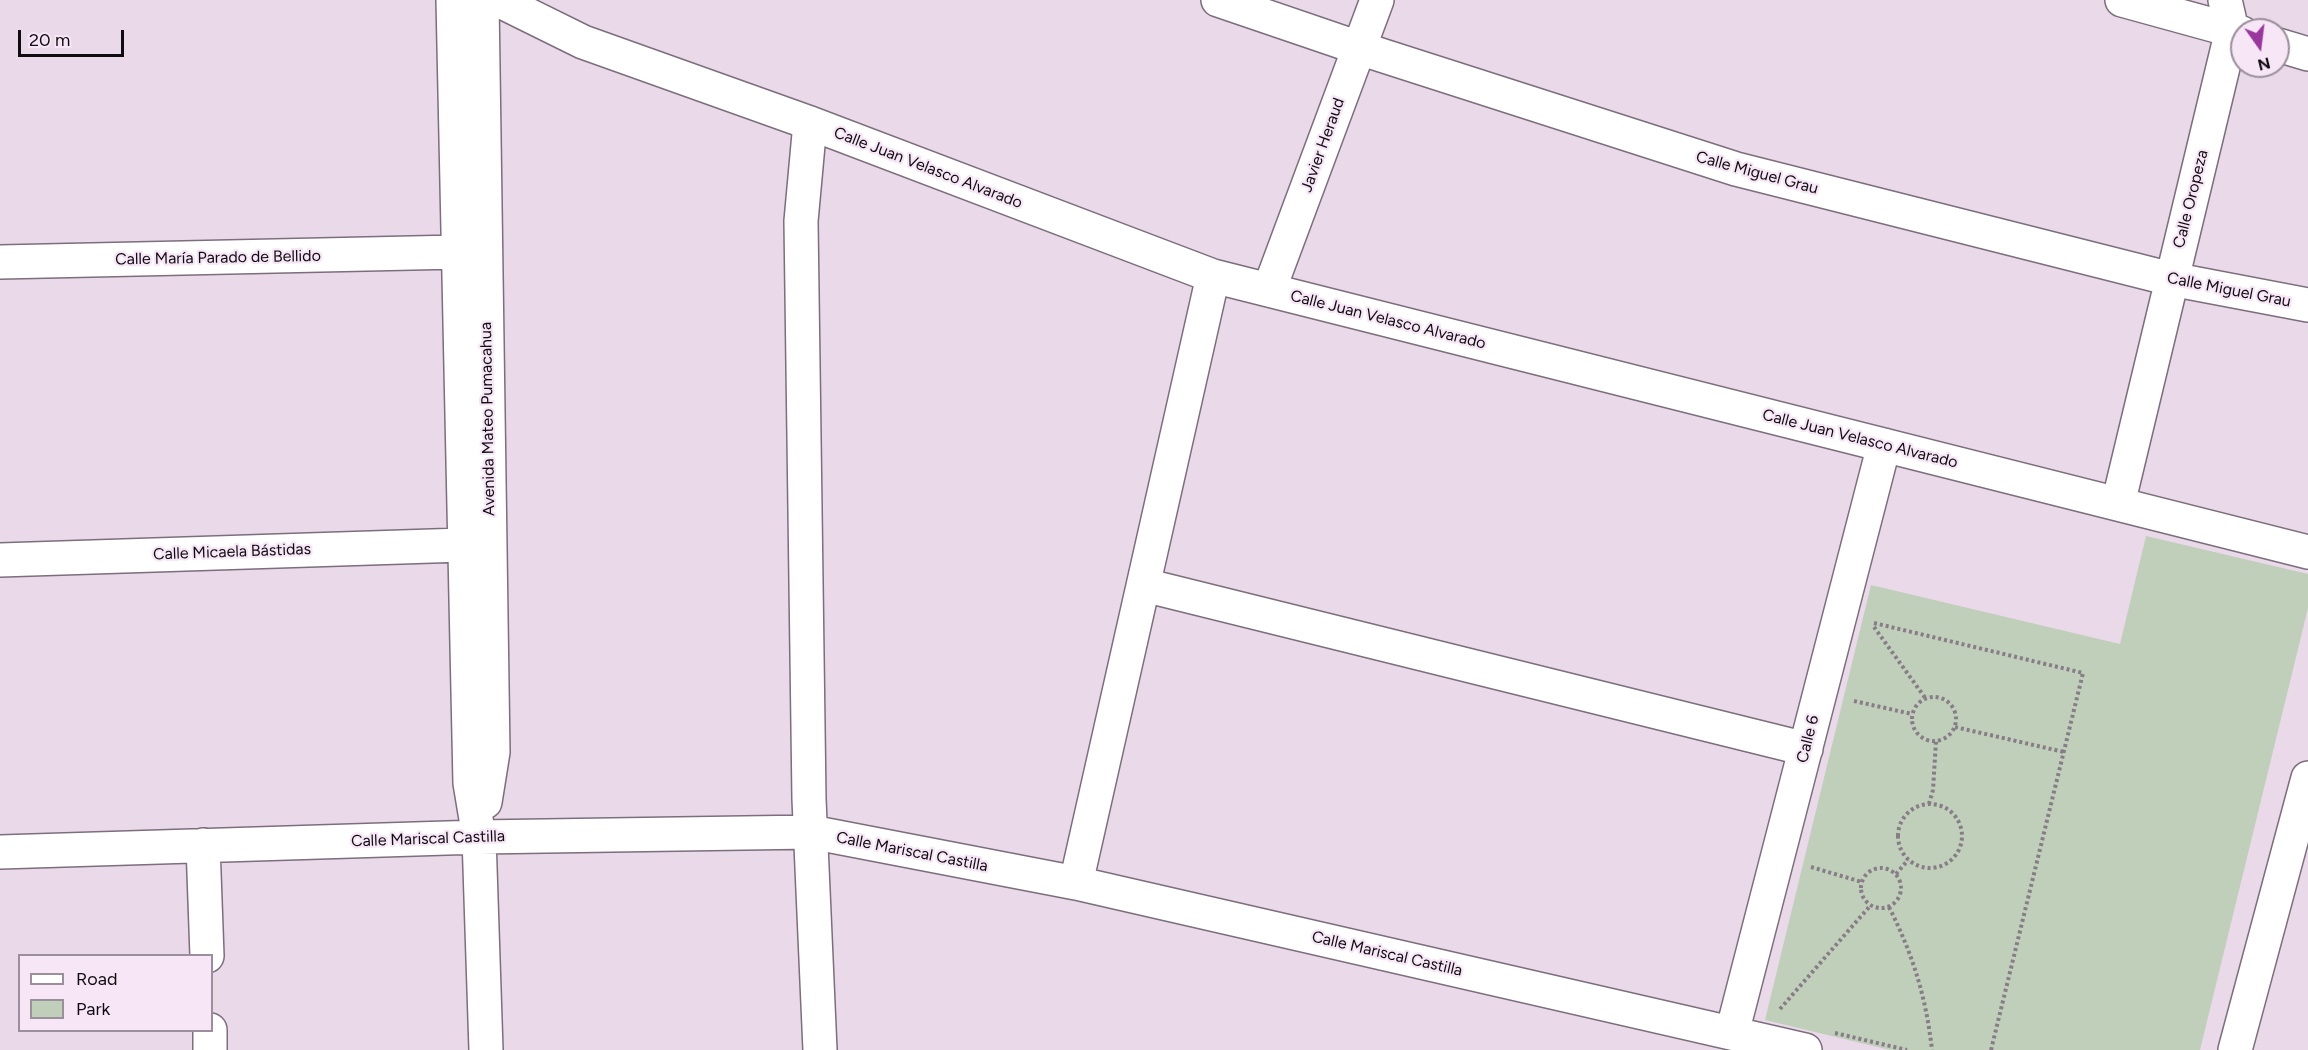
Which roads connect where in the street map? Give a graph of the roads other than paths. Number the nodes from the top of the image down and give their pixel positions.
1 (453, 0) edge
2 (482, 0) edge
3 (498, 0) edge
4 (1218, 0) edge
5 (1377, 0) edge
6 (2122, 0) edge
7 (2230, 20) edge
8 (2230, 33) edge
9 (1359, 48) junction
10 (2290, 49) edge
11 (2308, 54) edge
12 (810, 123) junction
13 (446, 252) junction
14 (0, 262) edge
15 (1213, 276) junction
16 (2171, 279) junction
17 (1269, 290) junction
18 (2308, 305) edge
19 (1884, 445) junction
20 (2118, 504) junction
21 (463, 545) junction
22 (2308, 552) edge
23 (0, 560) edge
24 (1144, 585) junction
25 (1806, 749) junction
26 (2308, 778) edge
27 (811, 832) junction
28 (479, 837) junction
29 (203, 845) junction
30 (0, 852) edge
31 (2298, 858) edge
32 (1076, 883) junction
33 (207, 954) edge
34 (210, 1032) edge
35 (1732, 1033) junction
36 (1817, 1041) edge
37 (210, 1050) edge
38 (486, 1050) edge
39 (820, 1050) edge
40 (2235, 1050) edge

1 - 13 street, Avenida Mateo Pumacahua
2 - 28 street, Avenida Mateo Pumacahua
3 - 12 street, Calle Juan Velasco Alvarado
4 - 9 street, Calle Miguel Grau
5 - 9 street, Javier Heraud
6 - 7 street
8 - 16 street, Calle Oropeza
9 - 16 street, Calle Miguel Grau
9 - 17 street, Javier Heraud
10 - 11 street
12 - 15 street, Calle Juan Velasco Alvarado
12 - 27 street
13 - 14 street, Calle María Parado de Bellido
13 - 21 street, Avenida Mateo Pumacahua
15 - 17 street, Calle Juan Velasco Alvarado
15 - 24 street
16 - 18 street, Calle Miguel Grau
16 - 20 street, Calle Oropeza
17 - 19 street, Calle Juan Velasco Alvarado
19 - 20 street, Calle Juan Velasco Alvarado
19 - 25 street, Calle 6
20 - 22 street, Calle Juan Velasco Alvarado
21 - 23 street, Calle Micaela Bástidas
21 - 28 street, Avenida Mateo Pumacahua
24 - 25 street
24 - 32 street
25 - 35 street, Calle 6
26 - 31 street
27 - 28 street, Calle Mariscal Castilla
27 - 32 street, Calle Mariscal Castilla
27 - 39 street
28 - 29 street, Calle Mariscal Castilla
28 - 38 street, Avenida Mateo Pumacahua
29 - 30 street, Calle Mariscal Castilla
29 - 33 street
31 - 40 street
32 - 35 street, Calle Mariscal Castilla
34 - 37 street
35 - 36 street, Calle Mariscal Castilla

